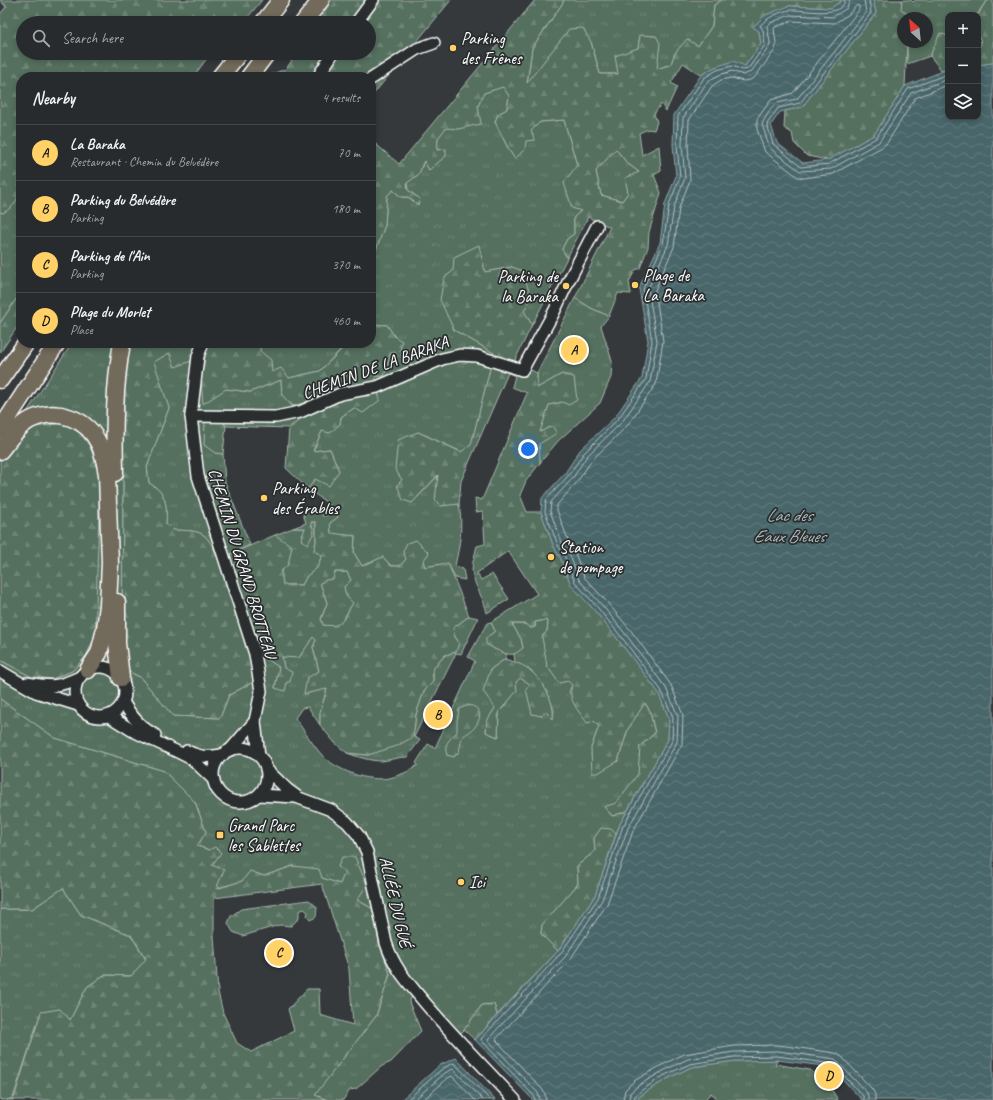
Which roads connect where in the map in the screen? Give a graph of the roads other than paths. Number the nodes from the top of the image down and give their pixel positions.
1 (281, 0) edge
2 (309, 0) edge
3 (322, 0) edge
4 (373, 0) edge
5 (268, 16) edge
6 (296, 16) edge
7 (309, 16) edge
8 (361, 16) edge
9 (434, 43) dead end
10 (233, 60) edge
11 (261, 60) edge
12 (274, 60) edge
13 (329, 60) edge
14 (224, 72) edge
15 (252, 72) edge
16 (265, 72) edge
17 (321, 72) edge
18 (376, 76) edge
19 (597, 226) dead end
20 (22, 348) edge
21 (54, 348) edge
22 (121, 348) edge
23 (201, 348) edge
24 (0, 380) edge
25 (191, 416) junction
26 (0, 430) edge
27 (0, 451) edge
28 (0, 670) edge
29 (84, 673) junction
30 (121, 678) junction
31 (17, 680) junction
32 (123, 702) junction
33 (78, 706) junction
34 (109, 716) junction
35 (256, 721) junction
36 (226, 753) junction
37 (259, 756) junction
38 (266, 769) junction
39 (214, 780) junction
40 (259, 795) junction
41 (299, 798) junction
42 (515, 1100) edge

1 - 5 highway
2 - 6 highway
3 - 7 highway
4 - 8 street
9 - 18 street
10 - 14 highway
11 - 15 highway
12 - 16 highway
13 - 17 street
19 - 25 street, CHEMIN DE LA BARAKA
20 - 24 highway
21 - 26 highway
22 - 30 highway
23 - 25 street, CHEMIN DU GRAND BROTTEAU
25 - 35 street, CHEMIN DU GRAND BROTTEAU
27 - 29 highway
28 - 31 street
29 - 30 street
29 - 31 street
29 - 33 street
30 - 32 street
31 - 33 street
32 - 34 street
32 - 36 street
33 - 34 street
34 - 39 street
35 - 36 street
35 - 37 street, CHEMIN DU GRAND BROTTEAU
36 - 37 street
36 - 39 street
37 - 38 street
38 - 40 street
38 - 41 street, ALLÉE DU GUÉ
39 - 40 street
40 - 41 street, ALLÉE DU GUÉ
41 - 42 street, ALLÉE DU GUÉ

